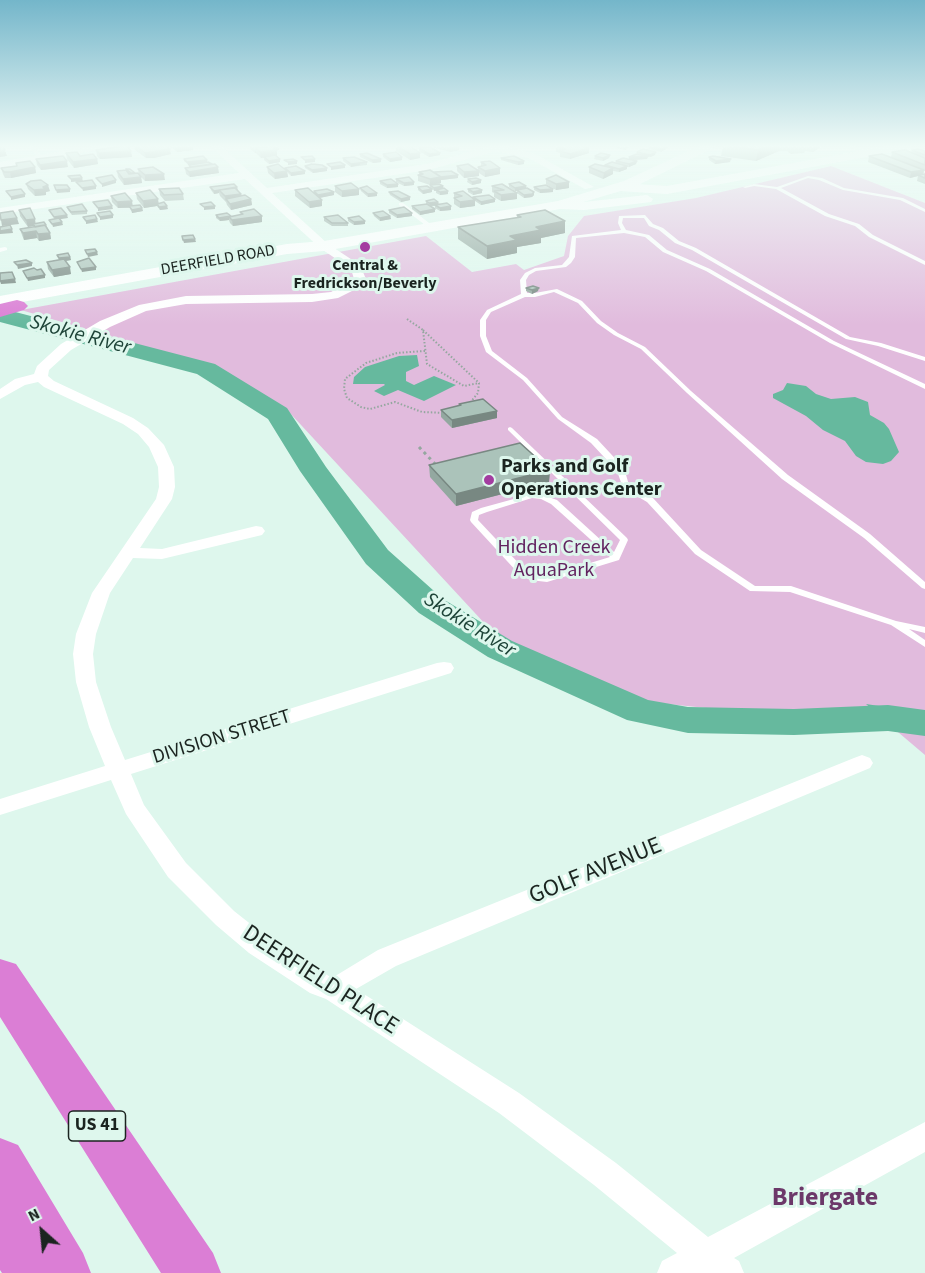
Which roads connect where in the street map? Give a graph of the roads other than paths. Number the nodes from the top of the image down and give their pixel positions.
1 (39, 205) edge
2 (282, 205) edge
3 (403, 205) edge
4 (558, 205) edge
5 (570, 205) edge
6 (589, 205) edge
7 (809, 205) edge
8 (0, 211) edge
9 (431, 227) junction
10 (624, 231) junction
11 (324, 246) junction
12 (925, 263) edge
13 (524, 295) junction
14 (4, 307) edge
15 (925, 359) edge
16 (41, 377) junction
17 (925, 387) edge
18 (0, 395) edge
19 (510, 429) dead end
20 (256, 531) dead end
21 (128, 553) junction
22 (615, 558) junction
23 (925, 586) edge
24 (894, 623) junction
25 (925, 630) edge
26 (925, 644) edge
27 (444, 668) dead end
28 (862, 763) dead end
29 (118, 770) junction
30 (0, 807) edge
31 (0, 978) edge
32 (336, 991) junction
33 (925, 1136) edge
34 (0, 1164) edge
35 (0, 1222) edge
36 (716, 1264) edge
37 (35, 1273) edge
38 (63, 1273) edge
39 (193, 1273) edge
40 (674, 1273) edge

1 - 8 street
2 - 11 street
3 - 9 lane
4 - 9 main road, DEERFIELD ROAD
5 - 6 street
7 - 12 lane
9 - 11 main road, DEERFIELD ROAD
10 - 13 lane
10 - 15 lane
10 - 17 lane
11 - 14 main road, DEERFIELD ROAD
11 - 16 street
13 - 23 lane
13 - 24 lane
16 - 18 street
16 - 21 street, DEERFIELD PLACE
19 - 22 lane
20 - 21 street
21 - 29 street, DEERFIELD PLACE
22 - 22 lane
24 - 25 lane
24 - 26 lane
27 - 29 street, DIVISION STREET
28 - 32 street, GOLF AVENUE
29 - 30 street, DIVISION STREET
29 - 32 street, DEERFIELD PLACE
31 - 39 highway, US 41
32 - 36 street, DEERFIELD PLACE
33 - 36 street
34 - 38 highway
35 - 37 highway
36 - 40 street

